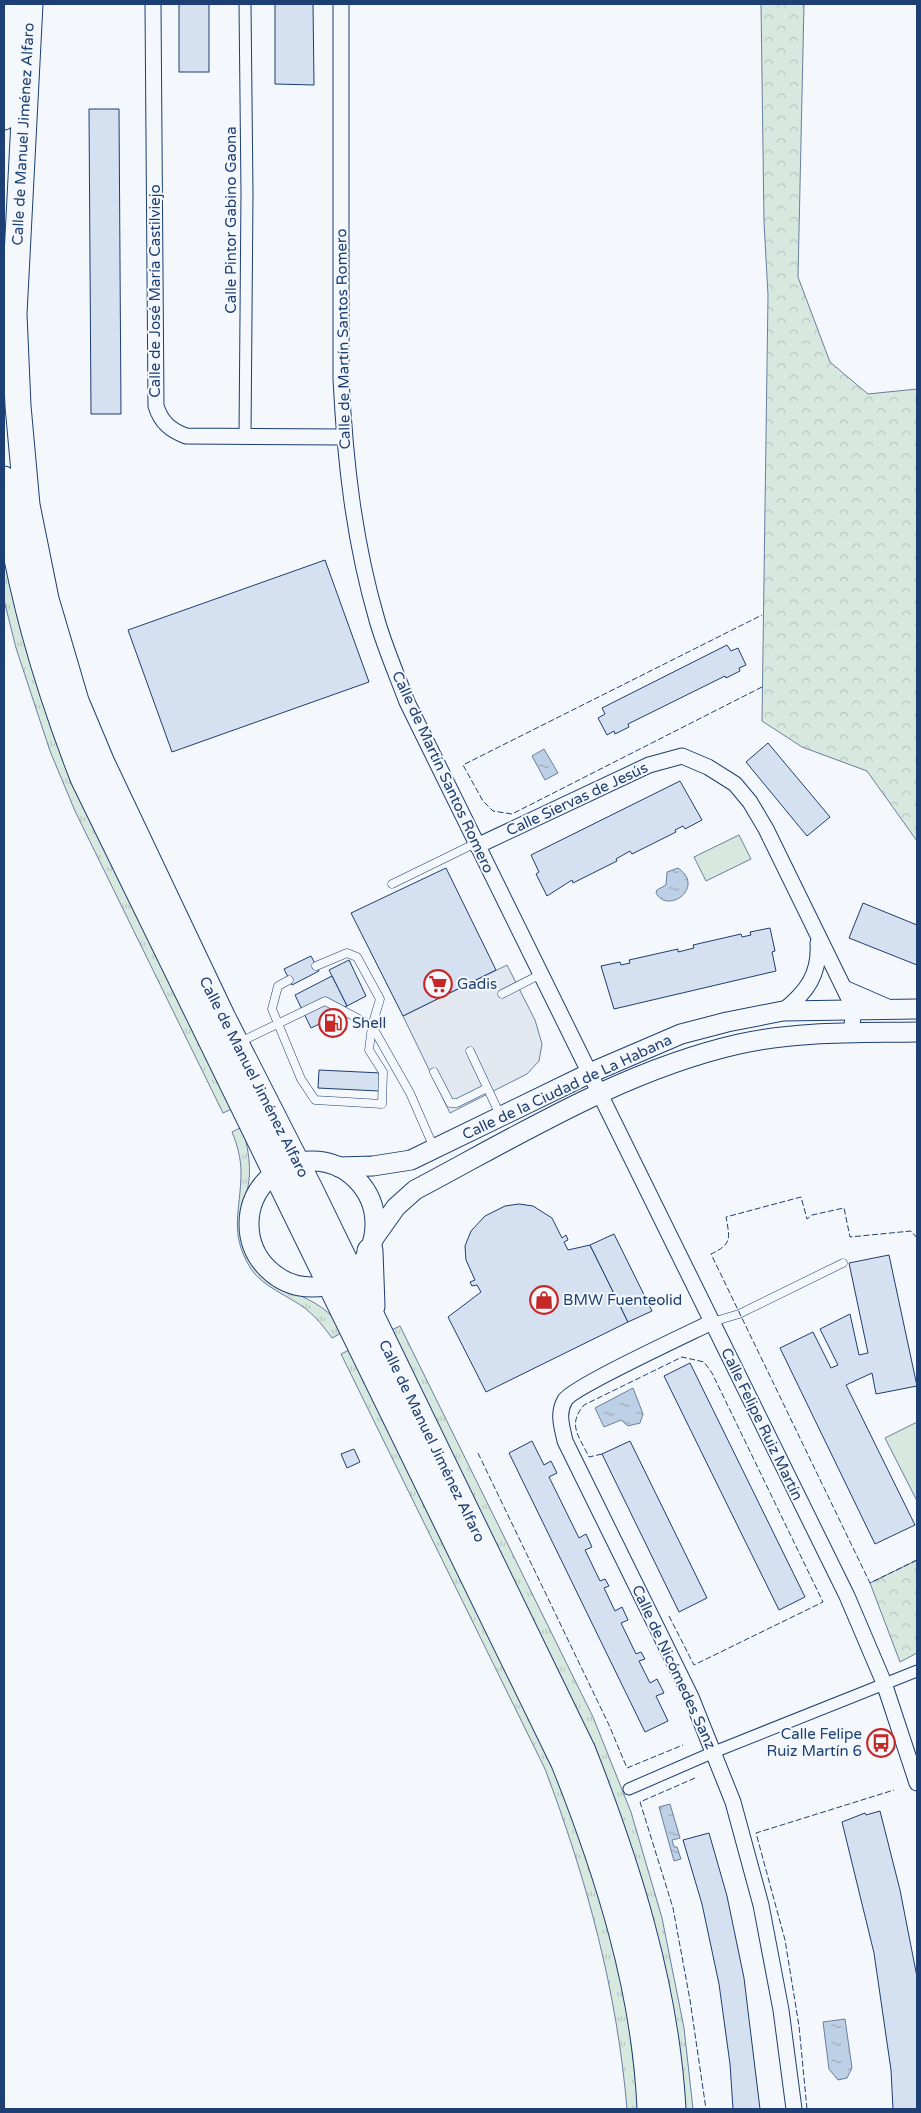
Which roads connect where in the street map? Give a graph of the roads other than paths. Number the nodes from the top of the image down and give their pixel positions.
1 (11, 4) edge
2 (30, 4) edge
3 (153, 4) edge
4 (245, 4) edge
5 (340, 4) edge
6 (4, 117) edge
7 (245, 436) junction
8 (344, 437) junction
9 (4, 479) edge
10 (476, 845) junction
11 (392, 884) dead end
12 (818, 939) junction
13 (316, 966) dead end
14 (541, 974) junction
15 (289, 980) dead end
16 (844, 988) junction
17 (502, 994) dead end
18 (854, 1009) junction
19 (893, 1009) junction
20 (917, 1009) edge
21 (783, 1011) junction
22 (277, 1024) junction
23 (372, 1026) junction
24 (917, 1032) edge
25 (850, 1033) junction
26 (237, 1044) junction
27 (470, 1051) dead end
28 (434, 1072) dead end
29 (590, 1073) junction
30 (487, 1088) junction
31 (598, 1094) junction
32 (501, 1117) junction
33 (434, 1150) junction
34 (286, 1167) junction
35 (339, 1167) junction
36 (372, 1244) junction
37 (843, 1263) dead end
38 (342, 1279) junction
39 (373, 1319) junction
40 (712, 1322) junction
41 (917, 1671) edge
42 (884, 1683) junction
43 (714, 1752) junction
44 (917, 1783) edge
45 (629, 1789) dead end
46 (650, 2109) edge
47 (673, 2109) edge
48 (794, 2109) edge

1 - 6 highway, Calle de Manuel Jiménez Alfaro
2 - 26 highway, Calle de Manuel Jiménez Alfaro
3 - 7 street, Calle de José María Castilviejo
4 - 7 street, Calle Pintor Gabino Gaona
5 - 8 street, Calle de Martín Santos Romero
7 - 8 street, Calle de José María Castilviejo
8 - 10 street, Calle de Martín Santos Romero
9 - 34 highway, Calle de Manuel Jiménez Alfaro
10 - 11 lane
10 - 12 street, Calle Siervas de Jesús
10 - 14 street, Calle de Martín Santos Romero
12 - 16 street, Calle Siervas de Jesús
12 - 21 street, Calle Siervas de Jesús
13 - 23 lane
14 - 17 lane
14 - 29 street, Calle de Martín Santos Romero
15 - 22 lane
16 - 18 street, Calle Siervas de Jesús
16 - 19 street
18 - 19 street, Calle de la Ciudad de La Habana
18 - 21 street, Calle de la Ciudad de La Habana
18 - 25 street
19 - 20 street, Calle de la Ciudad de La Habana
21 - 29 street, Calle de la Ciudad de La Habana
22 - 23 lane
22 - 23 lane
22 - 26 lane
23 - 33 lane
24 - 25 street, Calle de la Ciudad de La Habana
25 - 31 street, Calle de la Ciudad de La Habana
26 - 34 highway, Calle de Manuel Jiménez Alfaro
27 - 30 lane
28 - 30 lane
29 - 31 street, Calle Felipe Ruiz Martín
29 - 32 street, Calle de la Ciudad de La Habana
30 - 32 lane
31 - 36 street, Calle de la Ciudad de La Habana
31 - 40 street, Calle Felipe Ruiz Martín
32 - 33 street, Calle de la Ciudad de La Habana
33 - 35 street, Calle de la Ciudad de La Habana
34 - 35 street
34 - 38 highway, Calle de Manuel Jiménez Alfaro
34 - 38 street
35 - 36 street
36 - 38 street, Calle de la Ciudad de La Habana
36 - 39 highway
37 - 40 lane
38 - 39 highway, Calle de Manuel Jiménez Alfaro
38 - 46 highway, Calle de Manuel Jiménez Alfaro
39 - 47 highway, Calle de Manuel Jiménez Alfaro
40 - 42 street, Calle Felipe Ruiz Martín
40 - 43 street, Calle de Nicómedes Sanz
41 - 42 street
42 - 43 street
42 - 44 street, Calle Felipe Ruiz Martín
43 - 45 street
43 - 48 street, Calle de Nicómedes Sanz

